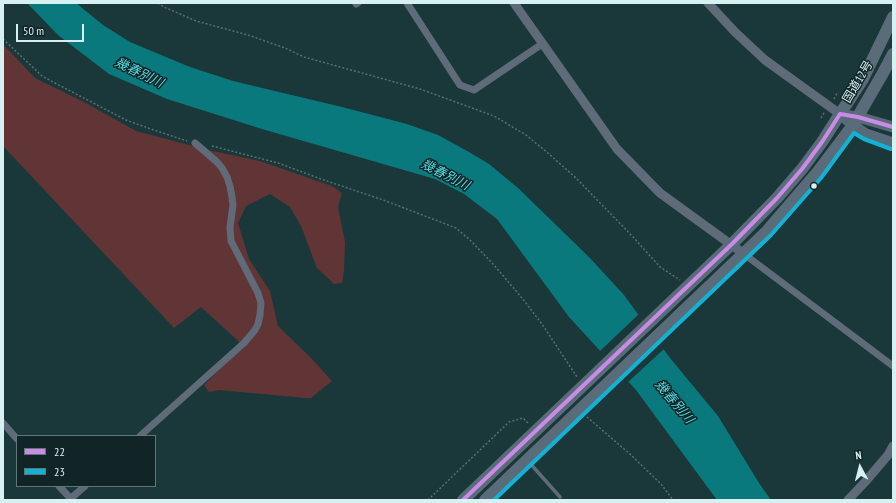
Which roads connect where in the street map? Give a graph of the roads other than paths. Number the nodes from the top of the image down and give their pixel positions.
1 (407, 3) edge
2 (514, 3) edge
3 (708, 3) edge
4 (893, 17) edge
5 (542, 44) junction
6 (893, 54) edge
7 (840, 114) junction
8 (856, 121) junction
9 (893, 127) edge
10 (893, 142) edge
11 (195, 144) road end
12 (732, 244) junction
13 (744, 254) junction
14 (893, 366) edge
15 (3, 423) edge
16 (141, 435) edge
17 (16, 438) edge
18 (893, 446) edge
19 (527, 460) junction
20 (60, 487) edge
21 (83, 487) edge
22 (560, 497) dead end
23 (70, 500) edge
24 (462, 500) edge
25 (485, 500) edge
26 (848, 500) edge

1 - 5 street
2 - 5 street
3 - 7 street
4 - 7 highway, 国道12号
5 - 12 street
6 - 8 highway, 国道12号
7 - 8 main road
7 - 12 highway, 国道12号
8 - 9 main road
8 - 10 main road
8 - 13 highway, 国道12号
11 - 16 street
12 - 13 street
12 - 24 highway, 国道12号
13 - 14 street
13 - 19 highway, 国道12号
15 - 17 street
18 - 26 street
19 - 22 lane
19 - 25 highway, 国道12号
20 - 23 street
21 - 23 street

